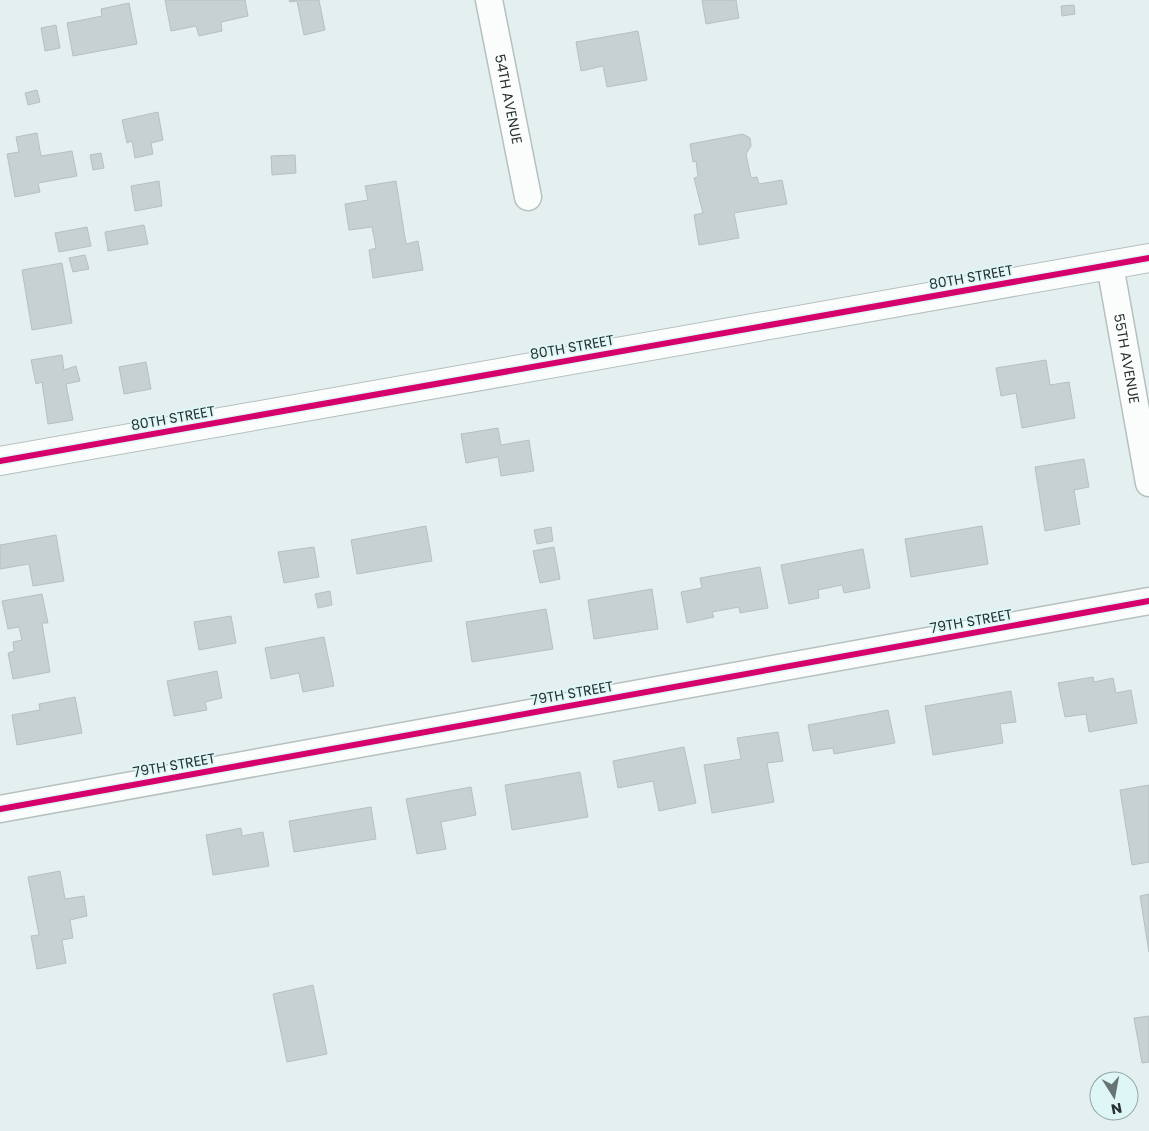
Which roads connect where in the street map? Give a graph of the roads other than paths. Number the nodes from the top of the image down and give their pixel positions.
1 (490, 0) edge
2 (528, 198) dead end
3 (1149, 258) edge
4 (1110, 265) junction
5 (0, 461) edge
6 (1149, 483) edge
7 (1149, 601) edge
8 (0, 809) edge

1 - 2 street, 54TH AVENUE
3 - 4 street, 80TH STREET
4 - 5 street, 80TH STREET
4 - 6 street, 55TH AVENUE
7 - 8 street, 79TH STREET

